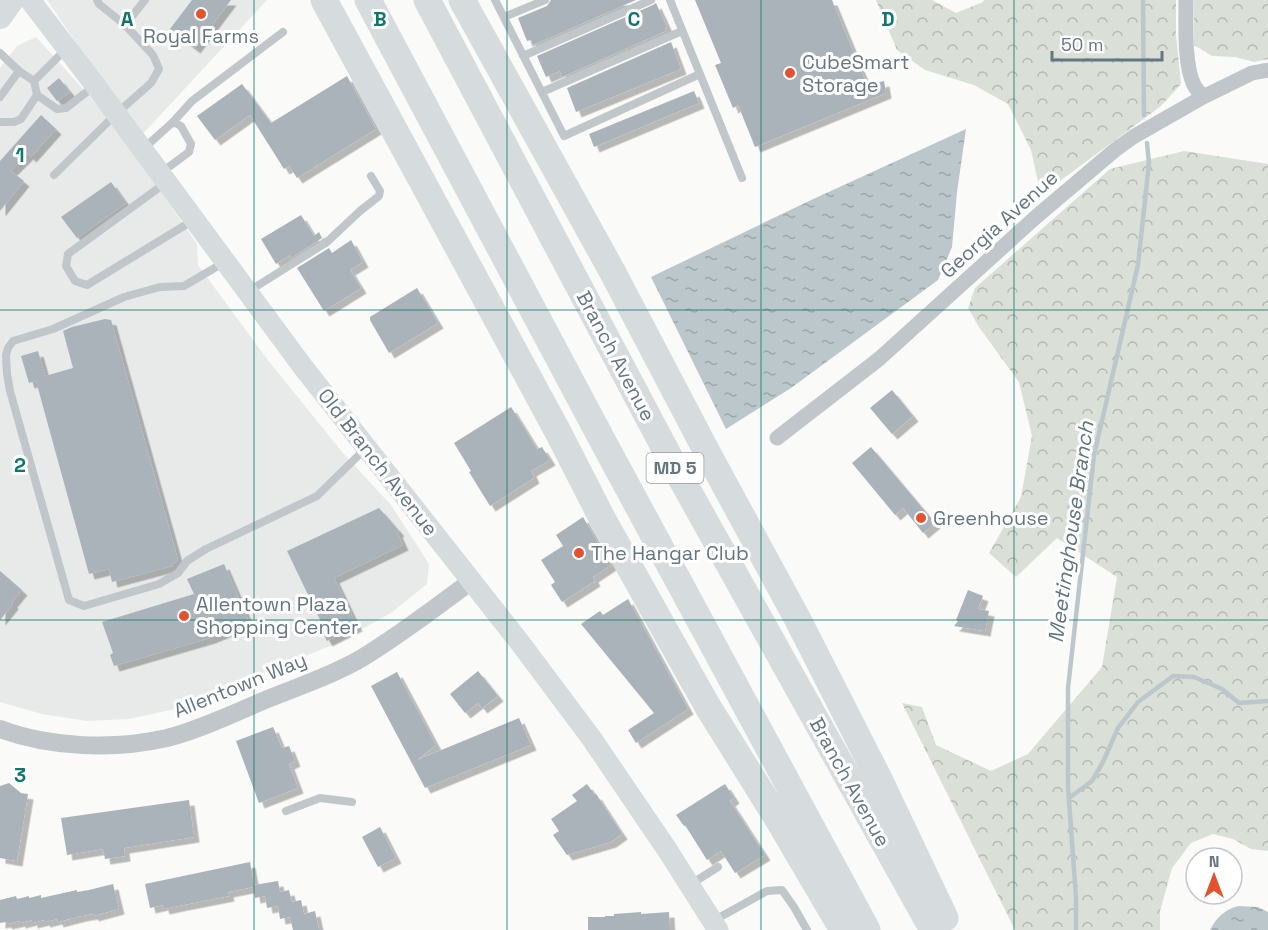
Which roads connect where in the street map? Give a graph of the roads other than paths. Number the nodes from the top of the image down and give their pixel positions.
1 (12, 0) edge
2 (30, 0) edge
3 (97, 0) edge
4 (145, 0) edge
5 (324, 0) edge
6 (368, 0) edge
7 (427, 0) edge
8 (462, 0) edge
9 (495, 0) edge
10 (545, 0) edge
11 (651, 0) edge
12 (670, 0) edge
13 (1186, 0) edge
14 (0, 17) edge
15 (504, 17) junction
16 (125, 25) junction
17 (682, 31) junction
18 (283, 32) dead end
19 (67, 48) junction
20 (0, 52) edge
21 (523, 56) junction
22 (1268, 70) edge
23 (19, 71) junction
24 (700, 74) junction
25 (34, 81) junction
26 (95, 85) junction
27 (542, 92) junction
28 (37, 95) junction
29 (0, 97) edge
30 (1203, 97) junction
31 (116, 114) junction
32 (0, 122) edge
33 (173, 122) junction
34 (142, 150) junction
35 (54, 175) dead end
36 (371, 176) dead end
37 (163, 178) junction
38 (742, 178) dead end
39 (193, 220) junction
40 (225, 262) junction
41 (247, 292) junction
42 (777, 438) dead end
43 (366, 448) junction
44 (470, 582) junction
45 (0, 729) edge
46 (352, 802) dead end
47 (286, 811) dead end
48 (718, 867) dead end
49 (690, 885) junction
50 (715, 925) edge
51 (807, 930) edge
52 (843, 930) edge
53 (867, 930) edge
54 (933, 930) edge
55 (951, 930) edge

1 - 14 main road
2 - 19 main road, Old Branch Avenue
3 - 16 lane
4 - 16 lane
5 - 52 highway
6 - 53 highway, MD 5
7 - 54 highway, Branch Avenue / MD 5
8 - 55 highway
9 - 15 lane
10 - 15 lane
11 - 21 lane
12 - 17 lane
13 - 30 street
15 - 21 lane
16 - 31 lane
17 - 24 lane
17 - 27 lane
18 - 33 lane
19 - 25 lane
19 - 26 main road, Old Branch Avenue
20 - 23 lane
21 - 27 lane
22 - 30 street, Georgia Avenue
23 - 25 lane
23 - 29 lane
24 - 27 lane
24 - 38 lane
25 - 28 lane
26 - 28 lane
26 - 31 main road, Old Branch Avenue
28 - 32 lane
30 - 42 street, Georgia Avenue
31 - 34 main road, Old Branch Avenue
31 - 35 lane
33 - 34 lane
33 - 37 lane
34 - 37 main road, Old Branch Avenue
36 - 41 lane
37 - 39 main road, Old Branch Avenue
37 - 39 lane
39 - 40 main road, Old Branch Avenue
40 - 41 main road, Old Branch Avenue
40 - 43 lane
41 - 43 main road, Old Branch Avenue
43 - 44 main road, Old Branch Avenue
44 - 45 street, Allentown Way
44 - 49 main road, Old Branch Avenue
46 - 47 lane
48 - 49 lane
49 - 50 main road, Old Branch Avenue
50 - 51 lane

